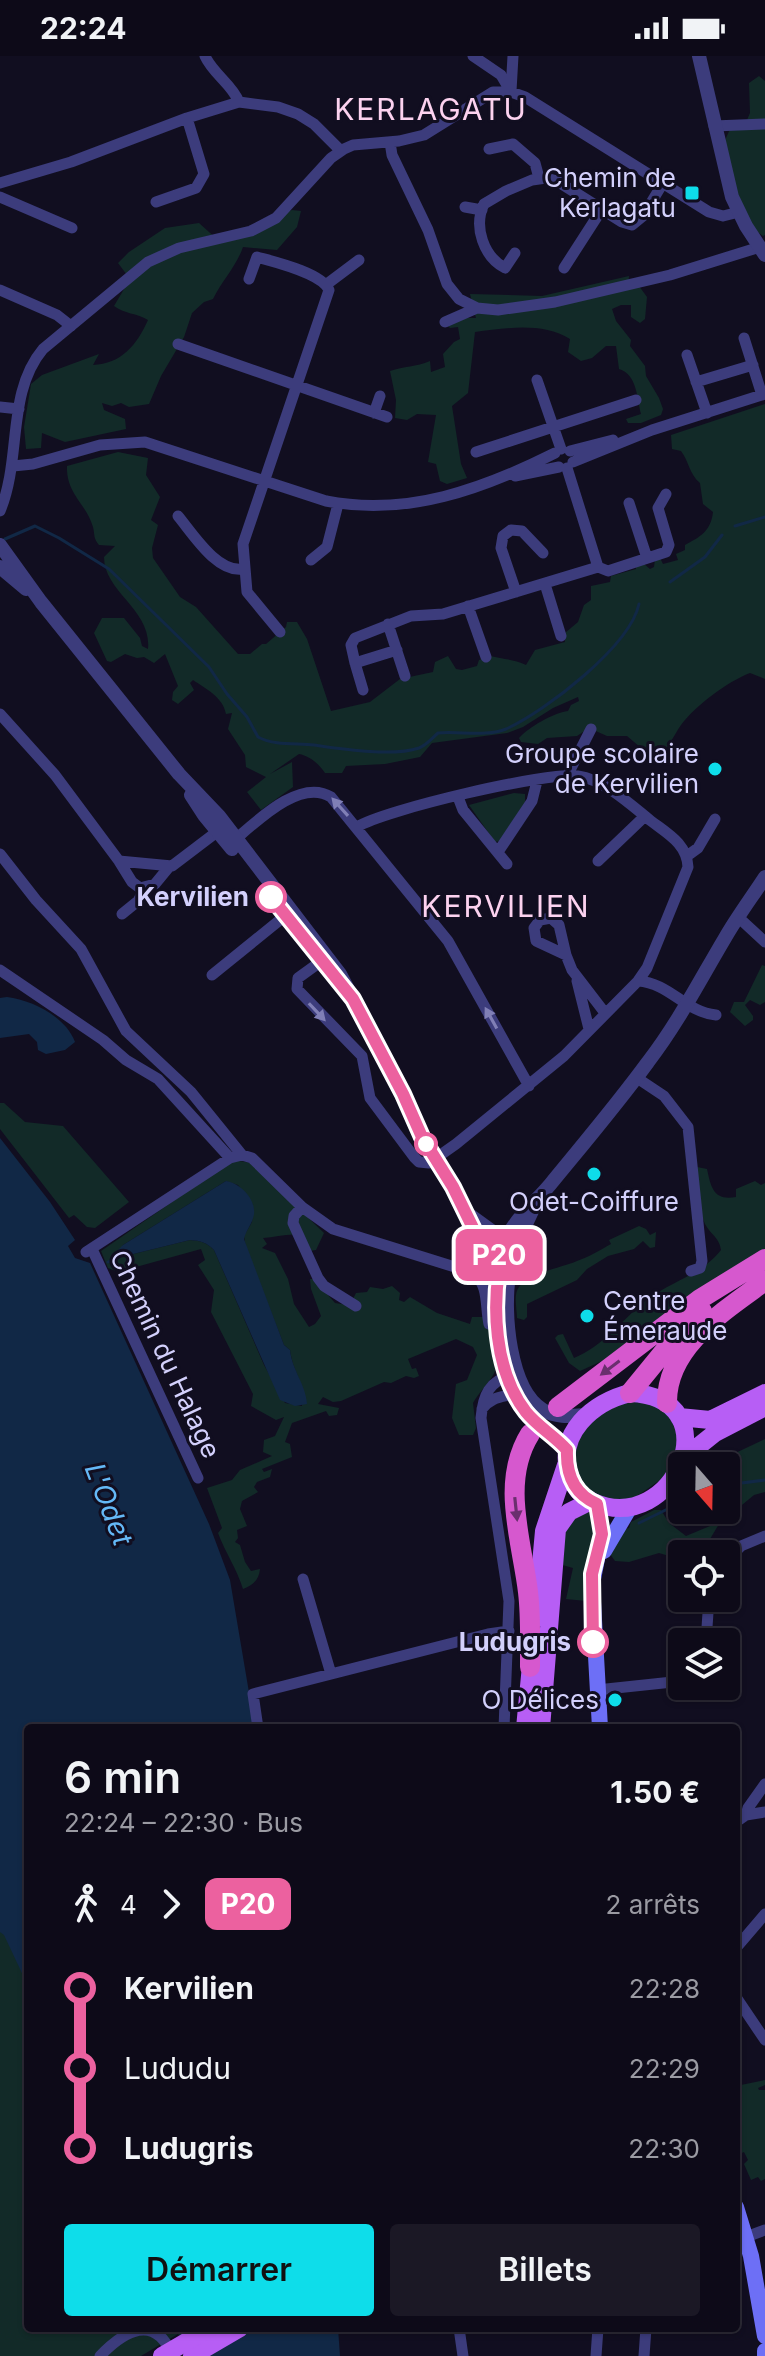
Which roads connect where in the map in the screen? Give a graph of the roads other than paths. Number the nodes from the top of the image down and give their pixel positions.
1 (205, 56) edge
2 (473, 56) edge
3 (513, 56) edge
4 (699, 56) edge
5 (511, 92) junction
6 (239, 102) junction
7 (187, 118) junction
8 (765, 124) edge
9 (714, 126) junction
10 (390, 142) junction
11 (489, 149) dead end
12 (336, 154) junction
13 (539, 178) junction
14 (0, 183) edge
15 (663, 183) junction
16 (0, 197) edge
17 (156, 202) dead end
18 (465, 207) dead end
19 (602, 209) junction
20 (482, 210) junction
21 (739, 212) junction
22 (72, 228) dead end
23 (762, 251) edge
24 (515, 253) dead end
25 (359, 260) dead end
26 (564, 268) dead end
27 (249, 279) dead end
28 (327, 284) junction
29 (0, 290) edge
30 (477, 308) junction
31 (445, 322) dead end
32 (71, 326) junction
33 (744, 338) dead end
34 (178, 344) dead end
35 (687, 355) dead end
36 (753, 365) junction
37 (537, 380) dead end
38 (696, 382) junction
39 (297, 388) junction
40 (763, 395) edge
41 (380, 396) dead end
42 (636, 400) dead end
43 (0, 407) edge
44 (19, 409) junction
45 (374, 413) junction
46 (707, 413) junction
47 (387, 417) dead end
48 (552, 428) junction
49 (476, 452) dead end
50 (564, 458) junction
51 (13, 466) junction
52 (264, 482) junction
53 (666, 494) dead end
54 (629, 503) dead end
55 (338, 504) junction
56 (0, 511) edge
57 (178, 516) dead end
58 (0, 545) edge
59 (543, 553) dead end
60 (647, 558) junction
61 (311, 560) dead end
62 (4, 567) edge
63 (598, 567) junction
64 (243, 569) junction
65 (545, 584) junction
66 (516, 592) junction
67 (468, 606) junction
68 (388, 624) junction
69 (280, 632) dead end
70 (561, 636) dead end
71 (397, 650) junction
72 (486, 657) dead end
73 (355, 663) junction
74 (405, 676) dead end
75 (363, 690) dead end
76 (0, 714) edge
77 (591, 729) dead end
78 (567, 776) junction
79 (537, 781) junction
80 (458, 797) junction
81 (645, 816) junction
82 (715, 819) dead end
83 (357, 827) junction
84 (222, 828) junction
85 (232, 842) junction
86 (498, 852) junction
87 (0, 854) edge
88 (687, 856) junction
89 (119, 861) junction
90 (598, 861) dead end
91 (507, 864) dead end
92 (169, 867) junction
93 (765, 877) edge
94 (145, 888) junction
95 (765, 890) edge
96 (289, 913) junction
97 (122, 914) dead end
98 (741, 919) junction
99 (763, 935) edge
100 (566, 955) dead end
101 (324, 958) junction
102 (647, 968) junction
103 (0, 970) edge
104 (212, 975) dead end
105 (576, 977) junction
106 (638, 981) junction
107 (659, 985) junction
108 (688, 1005) junction
109 (605, 1013) junction
110 (716, 1015) dead end
111 (589, 1029) junction
112 (637, 1078) junction
113 (529, 1086) junction
114 (236, 1156) junction
115 (437, 1158) junction
116 (302, 1207) junction
117 (510, 1250) junction
118 (765, 1261) edge
119 (691, 1271) dead end
120 (765, 1281) edge
121 (356, 1306) dead end
122 (503, 1325) junction
123 (513, 1375) junction
124 (515, 1393) junction
125 (630, 1393) junction
126 (765, 1393) edge
127 (558, 1407) dead end
128 (765, 1407) edge
129 (481, 1409) junction
130 (673, 1410) junction
131 (586, 1415) junction
132 (530, 1434) dead end
133 (685, 1452) edge
134 (691, 1452) edge
135 (567, 1458) junction
136 (198, 1478) dead end
137 (668, 1486) edge
138 (594, 1502) junction
139 (630, 1507) junction
140 (765, 1536) edge
141 (740, 1547) edge
142 (303, 1579) dead end
143 (593, 1599) junction
144 (509, 1631) junction
145 (530, 1667) junction
146 (331, 1674) junction
147 (668, 1682) edge
148 (597, 1690) junction
149 (257, 1724) edge
150 (504, 1724) edge
151 (525, 1724) edge
152 (541, 1724) edge
153 (600, 1724) edge
154 (765, 1784) edge
155 (765, 1812) edge
156 (741, 1819) edge
157 (765, 1914) edge
158 (740, 1943) edge
159 (740, 2003) edge
160 (765, 2040) edge
161 (740, 2219) edge
162 (765, 2230) edge
163 (746, 2237) junction
164 (134, 2332) edge
165 (150, 2332) edge
166 (203, 2332) edge
167 (233, 2332) edge
168 (460, 2332) edge
169 (598, 2332) edge
170 (646, 2332) edge
171 (765, 2336) edge
172 (100, 2356) edge
173 (162, 2356) edge
174 (173, 2356) edge
175 (192, 2356) edge
176 (463, 2356) edge
177 (596, 2356) edge
178 (644, 2356) edge

1 - 6 street
2 - 5 street
3 - 5 street
4 - 9 street
5 - 10 street
5 - 15 street
6 - 7 street
6 - 12 street
7 - 14 street
7 - 17 street
8 - 9 street
9 - 21 street
10 - 12 street
10 - 30 street
11 - 13 street
12 - 32 street
13 - 19 street
13 - 20 street
15 - 19 street
15 - 21 street
16 - 22 street
18 - 20 street
19 - 26 street
20 - 24 street
21 - 23 street
23 - 30 street
25 - 28 street
27 - 28 street
28 - 39 street
29 - 32 street
30 - 31 street
32 - 44 street
33 - 36 street
34 - 39 street
35 - 38 street
36 - 38 street
36 - 40 street
37 - 48 street
38 - 46 street
39 - 45 street
39 - 52 street
40 - 46 street
41 - 45 street
42 - 48 street
43 - 44 street
44 - 51 street
45 - 47 street
46 - 50 street
48 - 49 street
48 - 50 street
50 - 55 street
50 - 63 street
51 - 52 street
51 - 56 street
52 - 55 street
52 - 64 street
53 - 60 street
54 - 60 street
55 - 61 street
57 - 64 street
58 - 62 street
59 - 66 street
60 - 63 street
62 - 84 street
63 - 65 street
64 - 69 street
65 - 66 street
65 - 70 street
66 - 67 street
67 - 68 street
67 - 72 street
68 - 71 street
68 - 73 street
71 - 73 street
71 - 74 street
73 - 75 street
76 - 89 street
77 - 78 street
78 - 79 street
78 - 81 street
79 - 80 street
79 - 86 street
80 - 83 street
80 - 86 street
81 - 88 street
81 - 90 street
82 - 88 street
83 -> 85 street
113 -> 83 street
84 - 85 street
84 - 92 street
85 - 96 street
86 - 91 street
87 - 114 street
88 - 102 street
89 - 92 street
89 - 94 street
92 - 94 street
93 - 98 street
94 - 97 street
95 - 98 street
96 - 101 street
96 - 104 street
98 - 99 street
98 - 108 street
100 - 105 street
101 - 115 street
101 -> 115 street
102 - 106 street
102 - 107 street
103 - 114 street
105 - 109 street
105 - 111 street
106 - 107 street
106 - 109 street
107 - 108 street
108 - 110 street
108 - 112 street
109 - 111 street
111 - 113 street
112 - 117 street
112 - 119 street
113 - 115 street
114 - 116 street
114 - 136 street, Chemin du Halage
115 - 117 street
116 - 121 street
116 - 122 street
117 - 122 street
118 - 125 highway
118 -> 127 highway
120 - 130 highway
122 - 123 street
122 - 123 street
123 - 124 street
123 - 129 street
124 - 129 street
124 - 131 street
124 - 135 street
125 - 130 main road
125 - 131 main road
126 - 130 main road
128 - 134 main road
129 - 144 street
130 - 133 main road
131 - 135 main road
132 -> 145 highway
135 - 138 main road
135 - 145 main road
137 - 139 main road
138 - 139 main road
138 - 143 main road
138 - 152 main road
139 - 143 main road
140 - 141 street
142 - 146 street
143 - 148 main road
144 - 146 street
144 - 150 street
145 - 151 main road
146 - 149 street
147 - 148 street
148 - 153 main road
154 - 156 street
155 - 156 street
157 - 158 street
159 - 160 street
161 - 163 main road
162 - 163 street
163 - 171 main road
164 - 172 street
165 - 174 street
166 - 173 main road, bridge
167 - 175 main road
168 - 176 street
169 - 177 street
170 - 178 street

